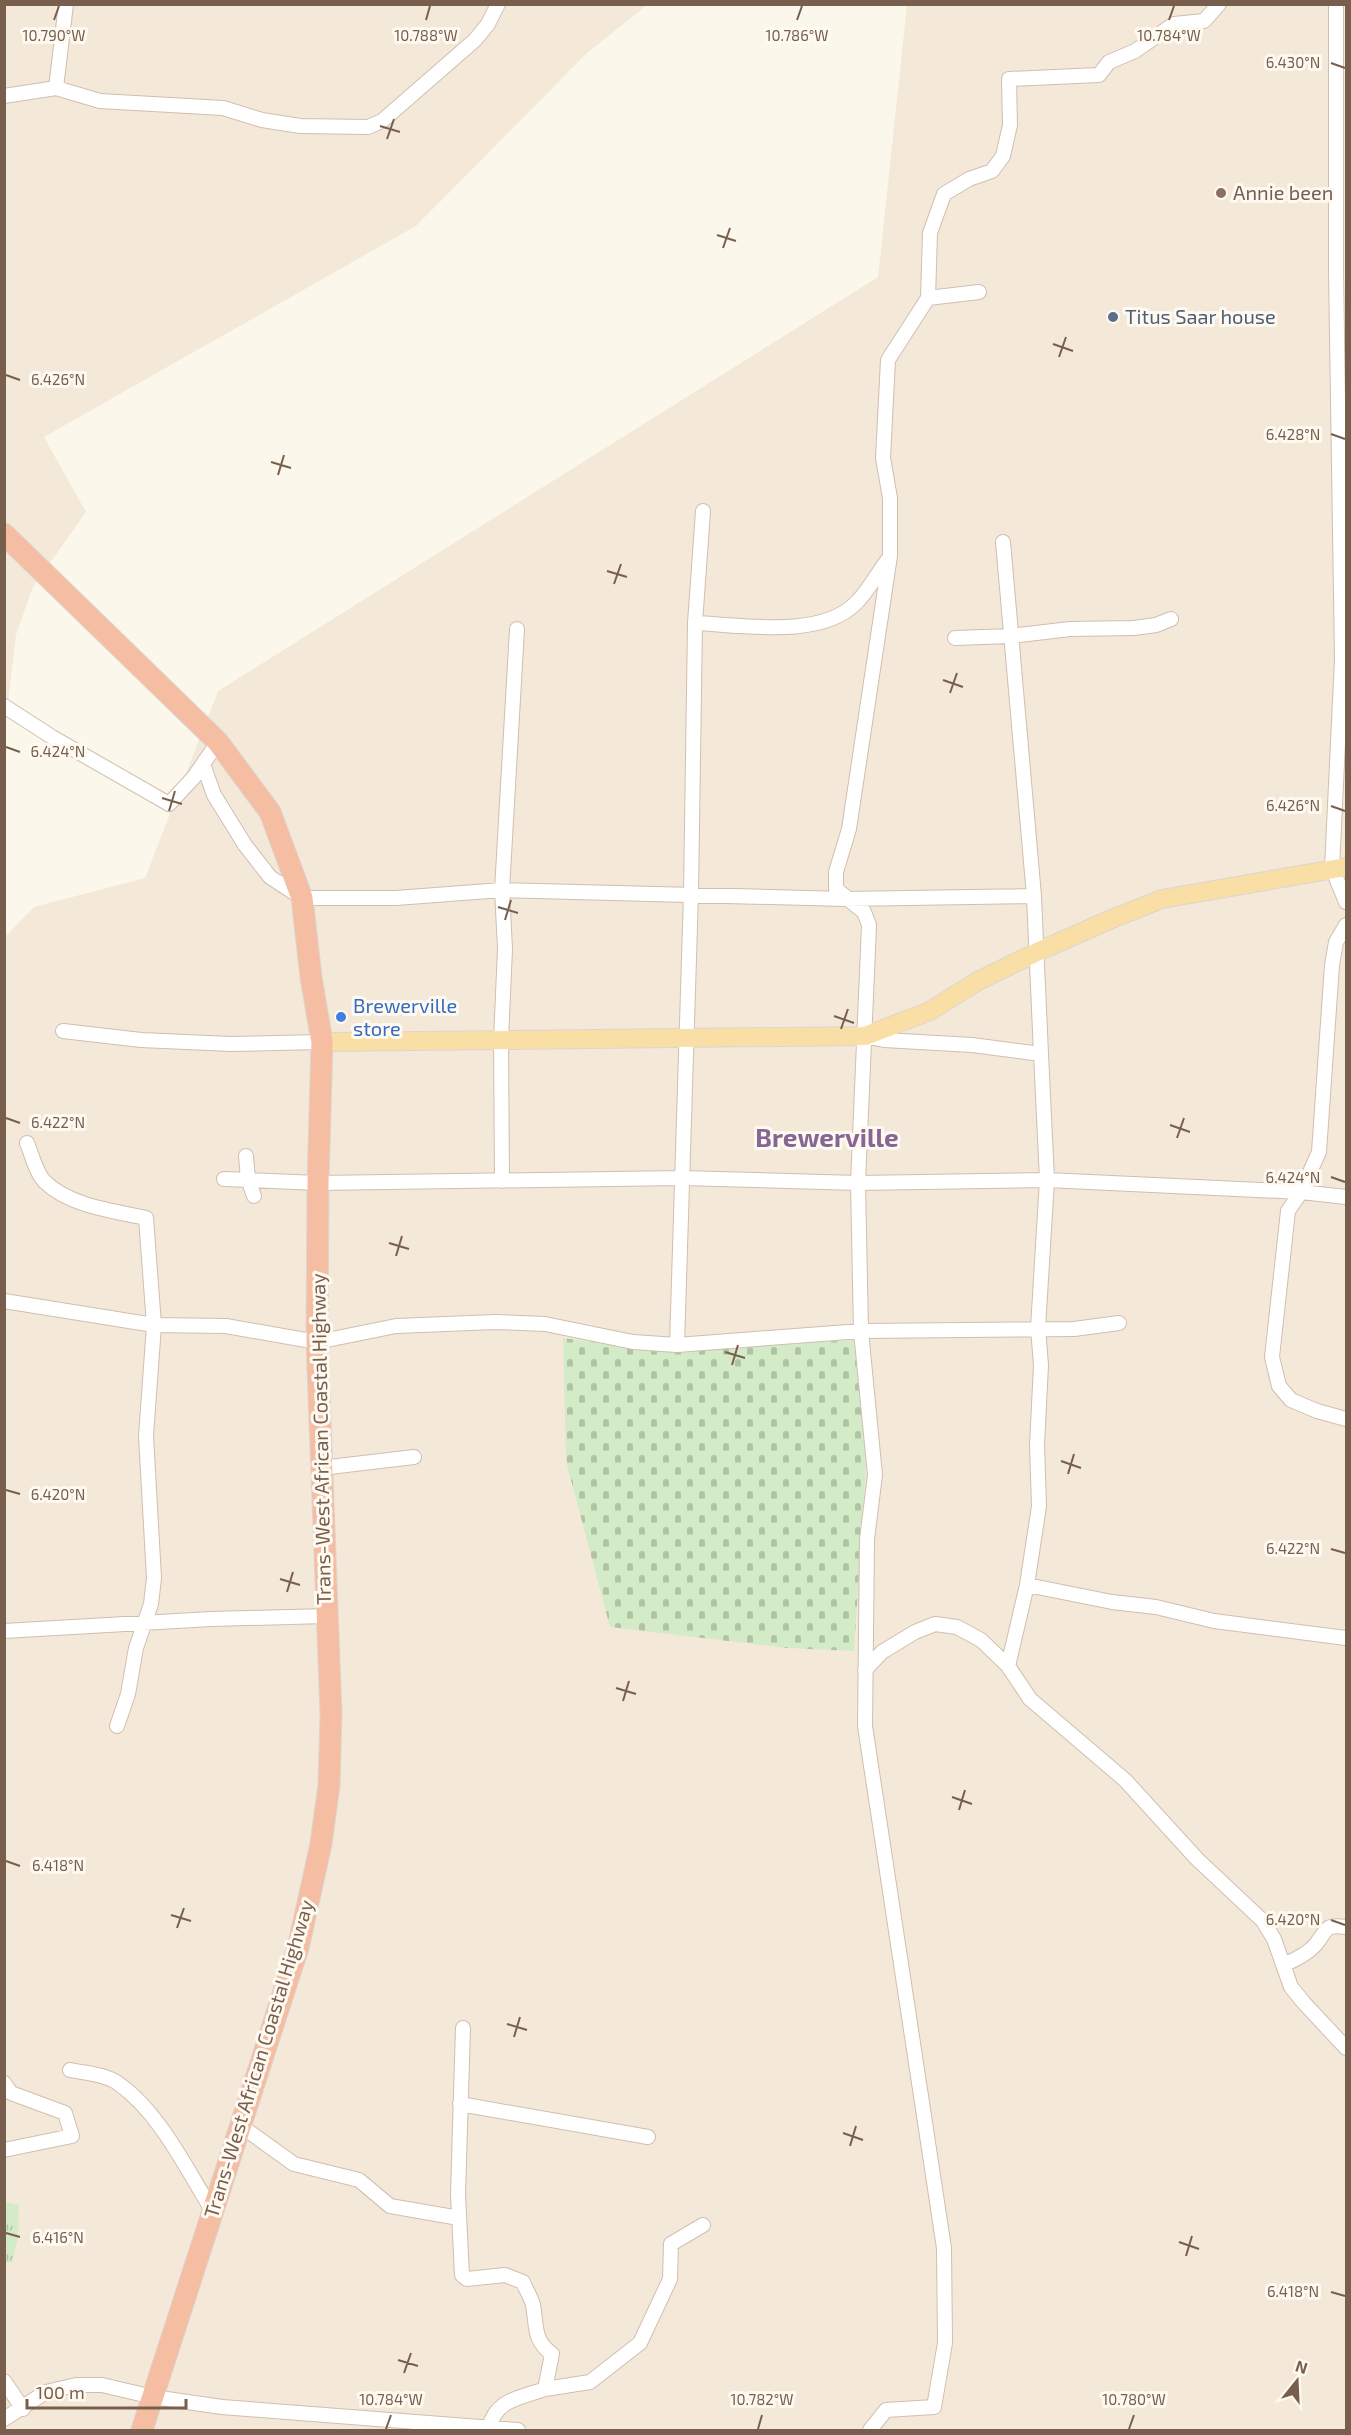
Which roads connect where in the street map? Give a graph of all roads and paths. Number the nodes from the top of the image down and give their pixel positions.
1 (66, 4) edge
2 (498, 4) edge
3 (1219, 4) edge
4 (1336, 4) edge
5 (56, 88) junction
6 (4, 96) edge
7 (979, 292) dead end
8 (928, 298) junction
9 (703, 511) dead end
10 (4, 534) edge
11 (1004, 542) dead end
12 (890, 556) junction
13 (1171, 619) dead end
14 (695, 623) junction
15 (518, 629) dead end
16 (1011, 636) junction
17 (955, 638) dead end
18 (1344, 658) edge
19 (4, 706) edge
20 (218, 742) junction
21 (203, 764) junction
22 (1339, 868) edge
23 (502, 890) junction
24 (691, 894) junction
25 (1034, 896) junction
26 (302, 898) junction
27 (845, 899) junction
28 (1347, 902) edge
29 (1347, 925) edge
30 (1037, 952) junction
31 (63, 1032) dead end
32 (865, 1036) junction
33 (686, 1038) junction
34 (501, 1040) junction
35 (322, 1042) junction
36 (1041, 1054) junction
37 (27, 1143) dead end
38 (246, 1156) dead end
39 (682, 1178) junction
40 (224, 1179) dead end
41 (248, 1179) junction
42 (1047, 1180) junction
43 (502, 1181) junction
44 (318, 1183) junction
45 (858, 1183) junction
46 (1301, 1192) junction
47 (254, 1196) dead end
48 (1347, 1197) edge
49 (4, 1301) edge
50 (1119, 1323) dead end
51 (154, 1325) junction
52 (1038, 1328) junction
53 (861, 1331) junction
54 (317, 1342) junction
55 (677, 1346) junction
56 (1347, 1419) edge
57 (414, 1457) dead end
58 (321, 1468) junction
59 (1027, 1585) junction
60 (326, 1616) junction
61 (145, 1622) junction
62 (4, 1631) edge
63 (1347, 1638) edge
64 (1008, 1666) junction
65 (865, 1670) junction
66 (117, 1726) dead end
67 (1347, 1927) edge
68 (1283, 1965) junction
69 (463, 2028) dead end
70 (1347, 2048) edge
71 (70, 2070) dead end
72 (4, 2083) edge
73 (460, 2104) junction
74 (241, 2126) junction
75 (648, 2137) dead end
76 (4, 2150) edge
77 (212, 2210) junction
78 (459, 2218) junction
79 (703, 2225) dead end
80 (4, 2381) edge
81 (545, 2389) junction
82 (153, 2397) junction
83 (23, 2409) junction
84 (4, 2419) edge
85 (490, 2429) edge
86 (142, 2430) edge
87 (518, 2430) edge
88 (870, 2430) edge

1 - 5 street
2 - 5 street
3 - 8 street
4 - 18 street
5 - 6 street
7 - 8 street
8 - 12 street
9 - 14 street
10 - 20 highway, Trans-West African Coastal Highway
11 - 16 street
12 - 14 street
12 - 27 street
13 - 16 street
14 - 24 street
15 - 23 street
16 - 17 street
16 - 25 street
18 - 22 street
19 - 21 street
20 - 21 street
20 - 26 highway, Trans-West African Coastal Highway
21 - 26 street
22 - 28 street
22 - 30 main road
23 - 24 street
23 - 26 street
23 - 34 street
24 - 27 street
24 - 33 street
25 - 27 street
25 - 30 street
26 - 35 highway, Trans-West African Coastal Highway
27 - 32 street
29 - 46 street
30 - 32 main road
30 - 36 street
31 - 35 street
32 - 33 main road
32 - 36 street
32 - 45 street
33 - 34 main road
33 - 39 street
34 - 35 main road
34 - 43 street
35 - 44 highway, Trans-West African Coastal Highway
36 - 42 street
37 - 51 street
38 - 41 street
39 - 43 street
39 - 45 street
39 - 55 street
40 - 41 street
41 - 44 street
41 - 47 street
42 - 45 street
42 - 46 street
42 - 52 street
43 - 44 street
44 - 54 highway, Trans-West African Coastal Highway
45 - 53 street
46 - 48 street
46 - 56 street
49 - 51 street
50 - 52 street
51 - 54 street
51 - 61 street
52 - 53 street
52 - 59 street
53 - 55 street
53 - 65 street
54 - 55 street
54 - 58 highway, Trans-West African Coastal Highway
57 - 58 street
58 - 60 highway, Trans-West African Coastal Highway
59 - 63 street
59 - 64 street
60 - 61 street
60 - 74 highway, Trans-West African Coastal Highway
61 - 62 street
61 - 66 street
64 - 65 street
64 - 68 street
65 - 88 street
67 - 68 street
68 - 70 street
69 - 73 street
71 - 77 street
72 - 76 street
73 - 75 street
73 - 78 street
74 - 77 highway, Trans-West African Coastal Highway
74 - 78 street
77 - 82 highway, Trans-West African Coastal Highway
78 - 81 street
79 - 81 street
80 - 83 street
81 - 85 street
82 - 83 street
82 - 85 street
82 - 86 highway, Trans-West African Coastal Highway
83 - 84 street
85 - 87 street

